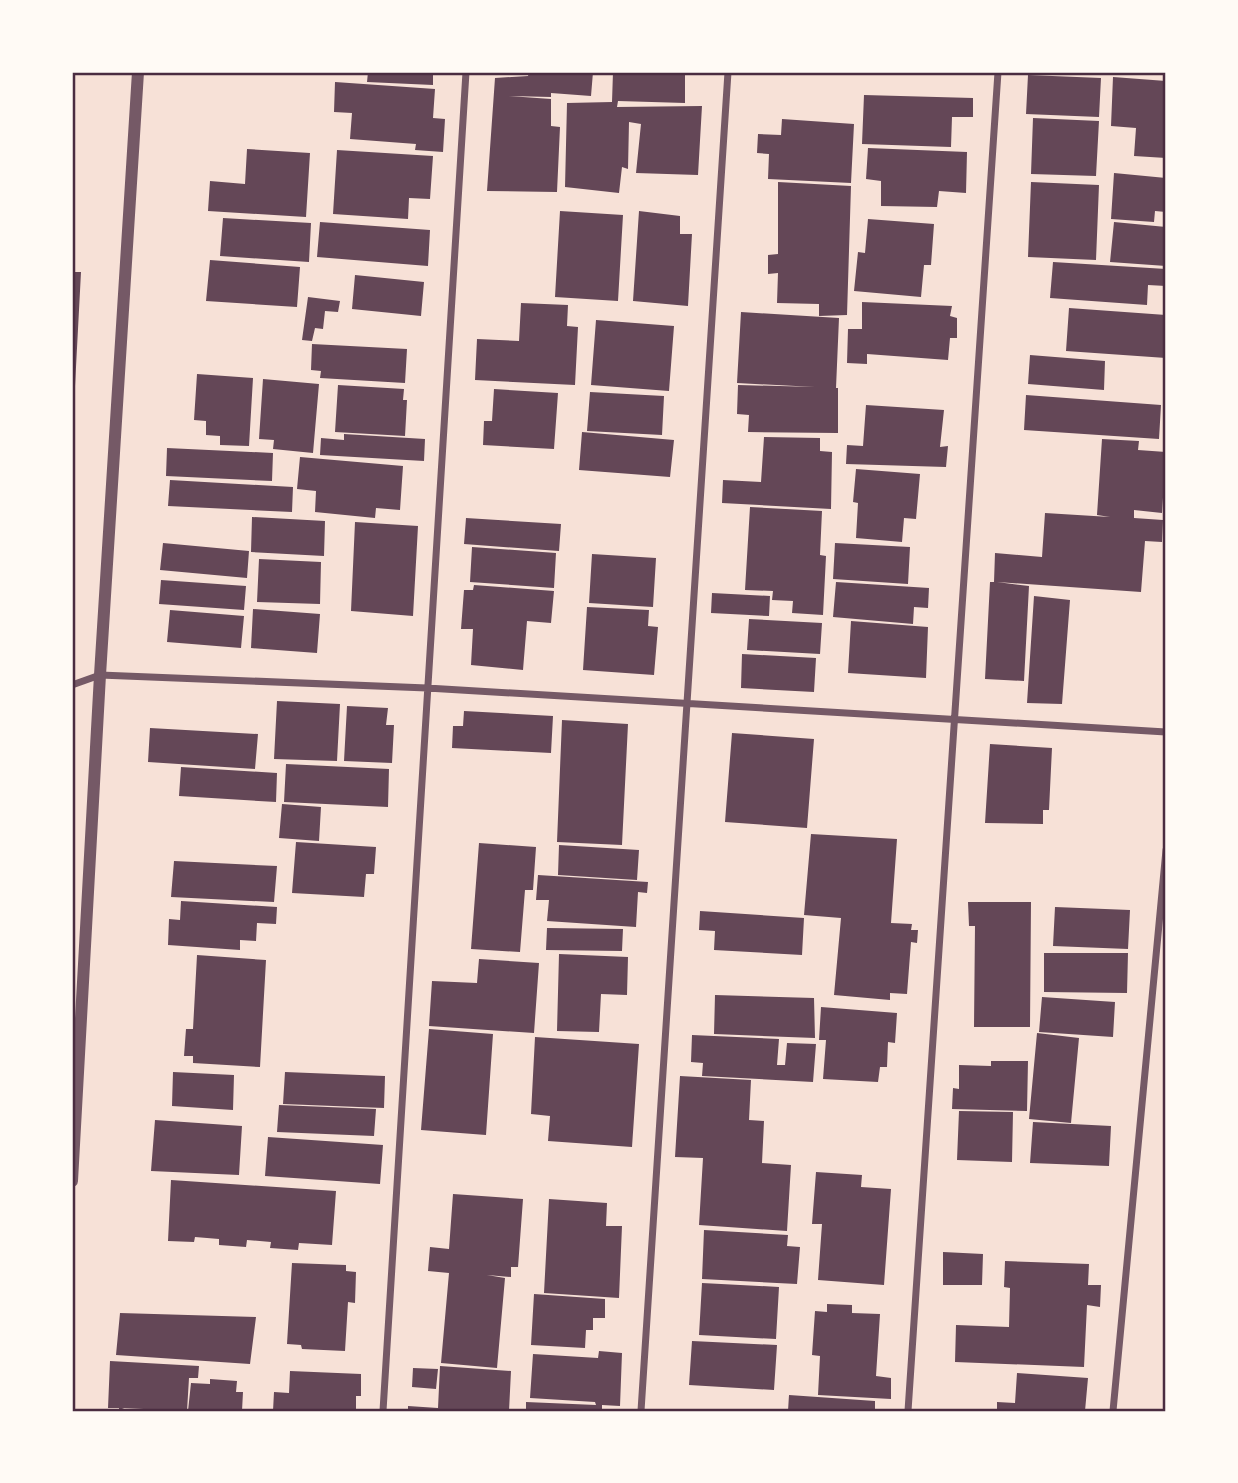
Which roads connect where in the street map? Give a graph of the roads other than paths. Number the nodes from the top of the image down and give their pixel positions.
1 (138, 72) edge
2 (466, 72) edge
3 (728, 72) edge
4 (998, 72) edge
5 (100, 675) junction
6 (72, 685) edge
7 (427, 688) junction
8 (687, 703) junction
9 (954, 719) junction
10 (1166, 732) edge
11 (1166, 850) edge
12 (72, 1181) edge
13 (383, 1411) edge
14 (641, 1411) edge
15 (908, 1411) edge
16 (1113, 1411) edge

1 - 5 street
2 - 7 street
3 - 8 street
4 - 9 street
5 - 6 street
5 - 7 street
5 - 12 street
7 - 8 street
7 - 13 street
8 - 9 street
8 - 14 street
9 - 10 street
9 - 15 street
11 - 16 street

